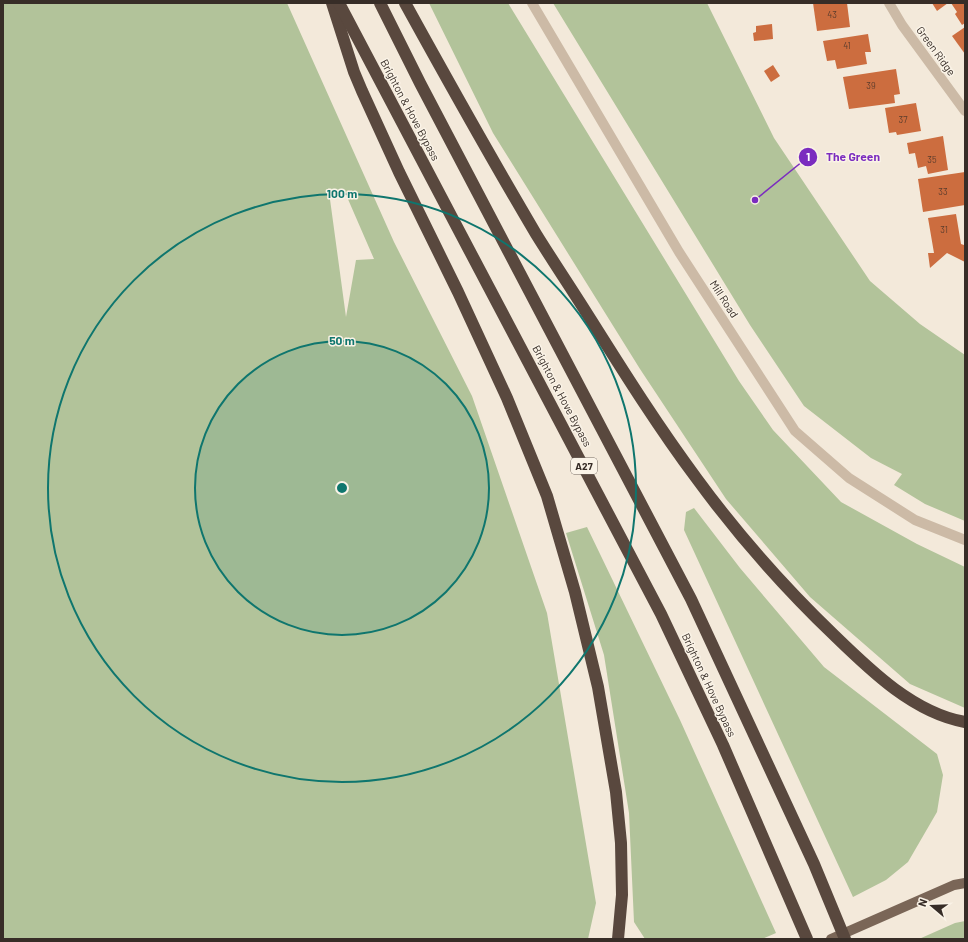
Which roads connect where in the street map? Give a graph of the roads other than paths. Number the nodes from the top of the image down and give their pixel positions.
1 (332, 3) edge
2 (339, 3) edge
3 (380, 3) edge
4 (405, 3) edge
5 (532, 3) edge
6 (890, 3) edge
7 (965, 111) edge
8 (965, 540) edge
9 (965, 722) edge
10 (965, 875) edge
11 (965, 883) edge
12 (954, 885) junction
13 (618, 939) edge
14 (807, 939) edge
15 (832, 939) edge
16 (845, 939) edge

1 - 13 highway
2 - 14 highway, Brighton & Hove Bypass / A27
3 - 16 highway, Brighton & Hove Bypass
4 - 9 highway
5 - 8 street, Mill Road
6 - 7 street, Green Ridge
10 - 12 main road
11 - 12 main road
12 - 15 main road

